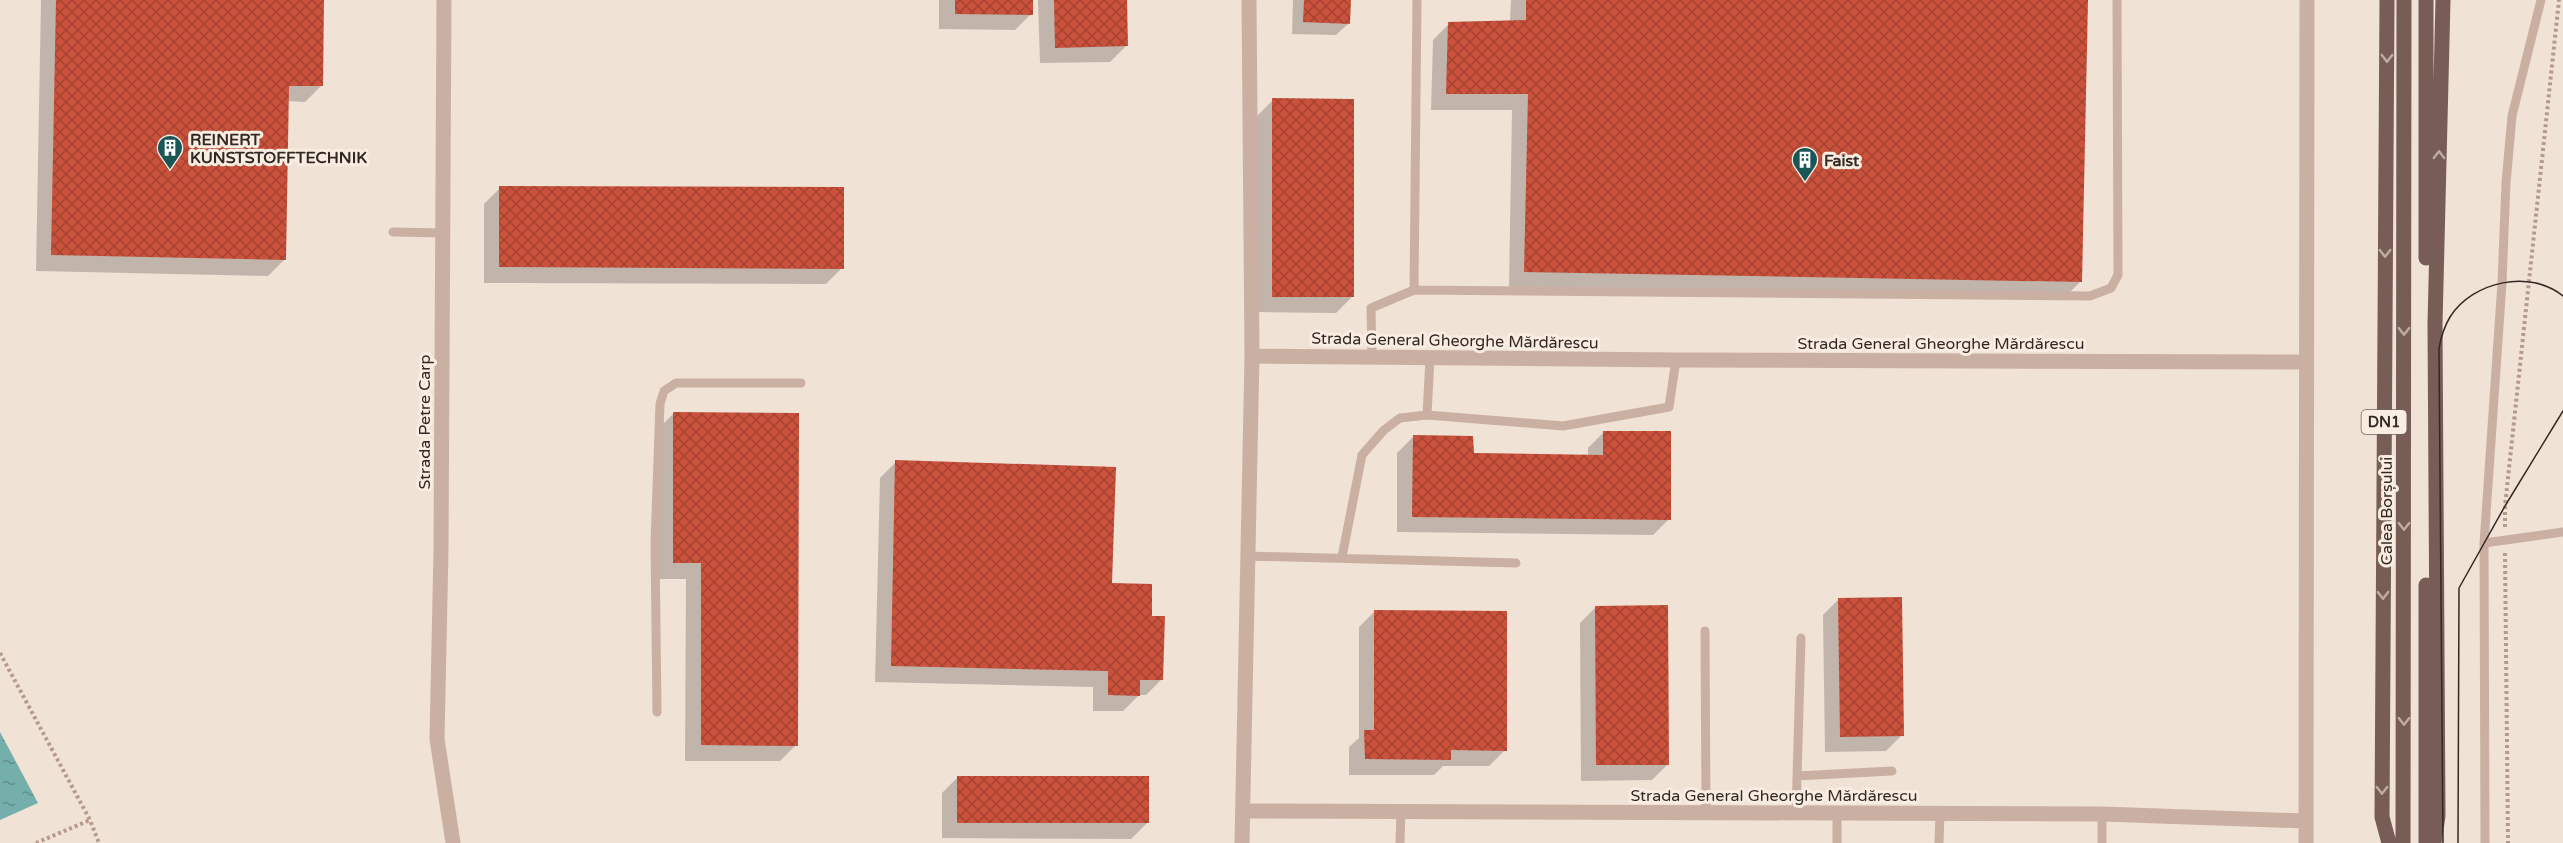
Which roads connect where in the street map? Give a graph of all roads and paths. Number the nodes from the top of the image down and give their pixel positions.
1 (444, 0) edge
2 (1249, 0) edge
3 (1417, 0) edge
4 (2118, 0) edge
5 (2307, 0) edge
6 (2387, 0) edge
7 (2404, 0) edge
8 (2426, 0) edge
9 (2443, 0) edge
10 (2541, 0) edge
11 (2559, 0) edge
12 (393, 232) dead end
13 (442, 233) junction
14 (1413, 290) junction
15 (1252, 356) junction
16 (1372, 357) junction
17 (1430, 358) junction
18 (1676, 360) junction
19 (2306, 362) junction
20 (801, 383) dead end
21 (1427, 414) junction
22 (2563, 532) edge
23 (2505, 541) junction
24 (2484, 543) junction
25 (1246, 556) junction
26 (1342, 557) junction
27 (1516, 562) dead end
28 (1705, 630) dead end
29 (1802, 638) dead end
30 (0, 653) edge
31 (657, 711) dead end
32 (1892, 771) dead end
33 (1797, 776) junction
34 (1243, 811) junction
35 (1401, 812) junction
36 (1706, 813) junction
37 (1797, 813) junction
38 (1837, 813) junction
39 (1940, 813) junction
40 (2102, 814) junction
41 (90, 820) junction
42 (2305, 821) junction
43 (36, 843) edge
44 (99, 843) edge
45 (453, 843) edge
46 (1242, 843) edge
47 (1400, 843) edge
48 (1837, 843) edge
49 (1939, 843) edge
50 (2102, 843) edge
51 (2306, 843) edge
52 (2389, 843) edge
53 (2403, 843) edge
54 (2426, 843) edge
55 (2434, 843) edge
56 (2485, 843) edge
57 (2508, 843) edge

1 - 13 street, Strada Petre Carp
2 - 15 street
3 - 14 lane
4 - 14 lane
5 - 19 street
6 -> 52 main road, DN1
7 -> 53 main road, Calea Borșului / DN1
8 - 54 main road, DN1
55 -> 9 main road
10 - 24 lane
11 - 23 path
12 - 13 lane
13 - 45 street, Strada Petre Carp
14 - 16 lane
15 - 16 street, Strada General Gheorghe Mărdărescu
15 - 25 street
16 - 17 street, Strada General Gheorghe Mărdărescu
17 - 18 street, Strada General Gheorghe Mărdărescu
17 - 21 lane
18 - 19 street, Strada General Gheorghe Mărdărescu
18 - 21 lane
19 - 42 street
20 - 31 lane
21 - 26 lane
22 - 23 lane
23 - 24 lane
23 - 57 path
24 - 56 lane
25 - 26 lane
25 - 34 street
26 - 27 lane
28 - 36 lane
29 - 33 lane
30 - 41 path
32 - 33 lane
33 - 37 lane
34 - 35 street, Strada General Gheorghe Mărdărescu
34 - 46 street
35 - 36 street, Strada General Gheorghe Mărdărescu
35 - 47 lane
36 - 37 street, Strada General Gheorghe Mărdărescu
37 - 38 street, Strada General Gheorghe Mărdărescu
38 - 39 street, Strada General Gheorghe Mărdărescu
38 - 48 lane
39 - 40 street, Strada General Gheorghe Mărdărescu
39 - 49 lane
40 - 42 street, Strada General Gheorghe Mărdărescu
40 - 50 lane
41 - 43 path
41 - 44 path
42 - 51 street

